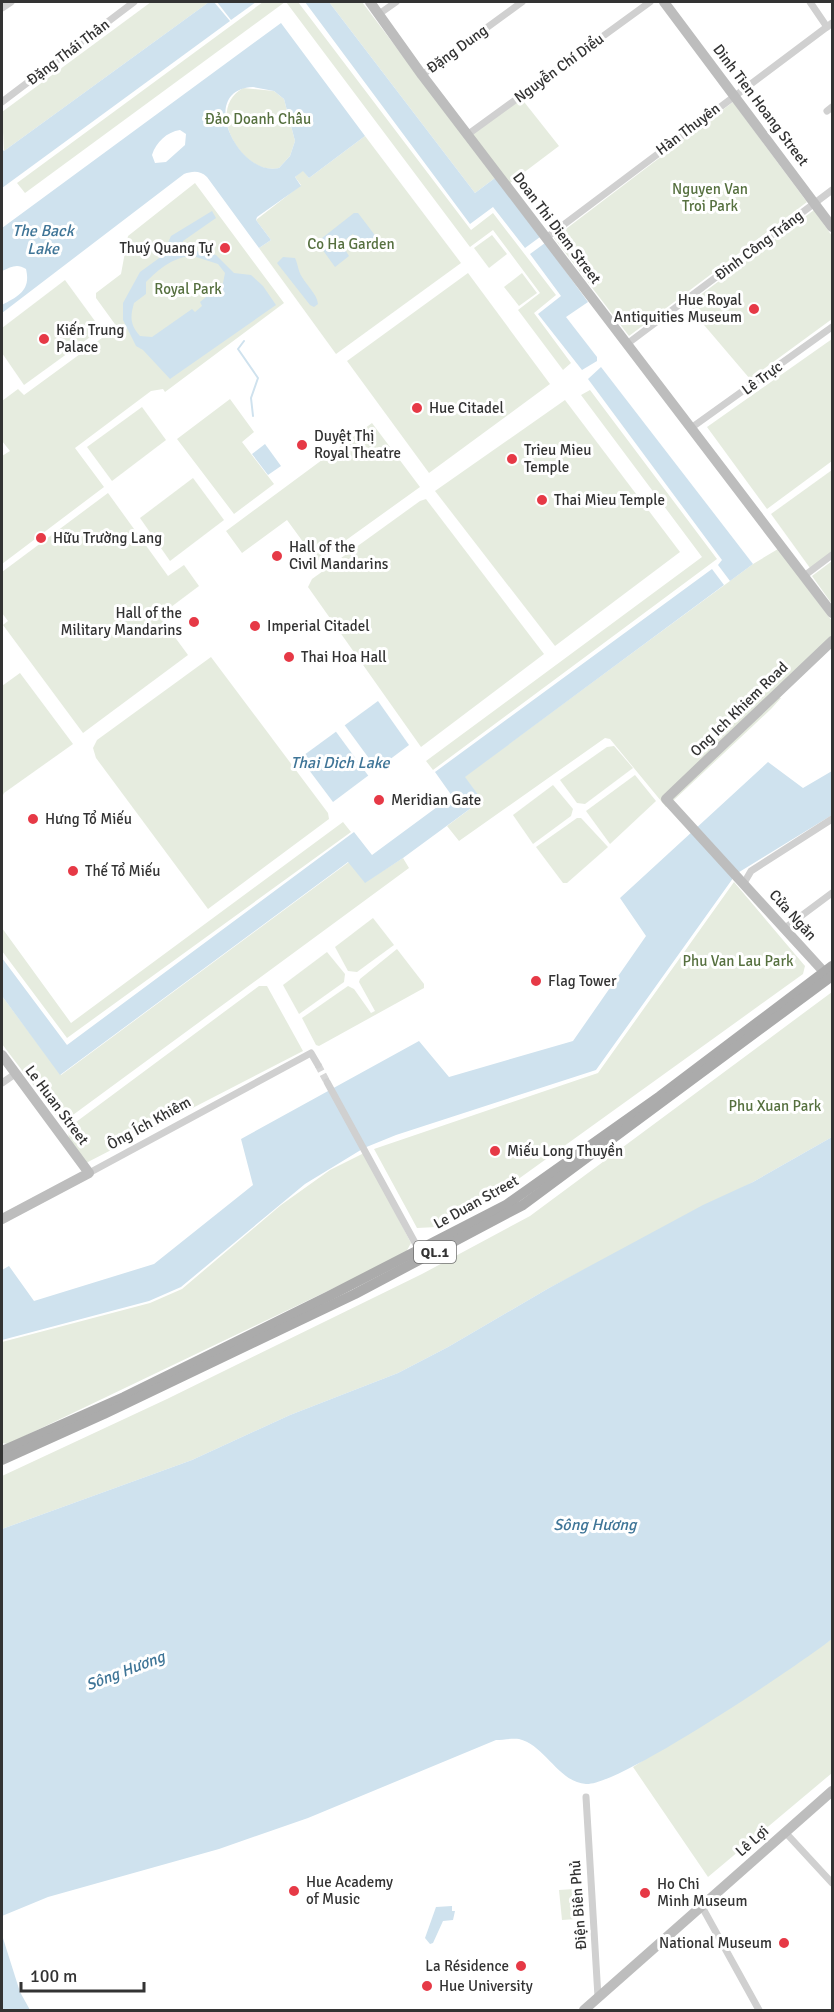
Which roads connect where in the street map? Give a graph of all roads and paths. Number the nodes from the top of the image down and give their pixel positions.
1 (11, 2) edge
2 (134, 2) edge
3 (370, 2) edge
4 (396, 2) edge
5 (522, 2) edge
6 (650, 2) edge
7 (664, 2) edge
8 (810, 2) edge
9 (2, 8) edge
10 (379, 14) junction
11 (830, 25) edge
12 (422, 75) junction
13 (734, 94) junction
14 (2, 102) edge
15 (467, 135) junction
16 (832, 190) edge
17 (815, 203) junction
18 (832, 227) edge
19 (546, 238) junction
20 (832, 327) edge
21 (627, 344) junction
22 (692, 428) junction
23 (832, 555) edge
24 (804, 576) junction
25 (832, 613) edge
26 (832, 641) edge
27 (832, 819) edge
28 (693, 827) joint
29 (742, 880) junction
30 (832, 893) edge
31 (785, 928) junction
32 (830, 973) edge
33 (2, 1055) edge
34 (318, 1065) dead end
35 (15, 1074) junction
36 (327, 1082) tunnel mouth
37 (2, 1083) edge
38 (89, 1173) junction
39 (2, 1219) edge
40 (421, 1254) junction
41 (2, 1451) edge
42 (2, 1460) edge
43 (832, 1791) edge
44 (586, 1797) dead end
45 (785, 1832) junction
46 (832, 1883) edge
47 (701, 1905) junction
48 (598, 1997) junction
49 (584, 2010) edge
50 (600, 2010) edge
51 (759, 2010) edge

1 - 9 street
2 - 14 street, Đặng Thái Thân
3 - 10 street, Doan Thi Diem Street
4 - 10 street
5 - 12 street, Đặng Dung
6 - 15 street, Nguyễn Chí Diểu
7 - 13 street, Dinh Tien Hoang Street
8 - 11 street
10 - 12 street, Doan Thi Diem Street
11 - 13 street, Hàn Thuyên
12 - 15 street, Doan Thi Diem Street
13 - 17 street, Dinh Tien Hoang Street
13 - 19 street, Hàn Thuyên
15 - 19 street, Doan Thi Diem Street
16 - 17 street, Đinh Công Tráng
17 - 18 street, Dinh Tien Hoang Street
17 - 21 street, Đinh Công Tráng
19 - 21 street, Doan Thi Diem Street
20 - 22 street, Lê Trực
21 - 22 street, Doan Thi Diem Street
22 - 24 street, Doan Thi Diem Street
23 - 24 street
24 - 25 street, Doan Thi Diem Street
26 - 28 street, Ong Ich Khiem Road
27 - 29 street
28 - 29 street, Cửa Ngăn
29 - 31 street, Cửa Ngăn
30 - 31 street
31 - 32 street, Cửa Ngăn
32 - 40 main road, Le Duan Street / QL.1
33 - 35 street, Le Huan Street
34 - 38 street, Ông Ích Khiêm
35 - 37 street
35 - 38 street, Le Huan Street
36 - 40 street
38 - 39 street, Ông Ích Khiêm
40 - 41 main road, Le Duan Street / QL.1
40 - 42 main road, Le Duan Street / QL.1
43 - 45 street, Lê Lợi
44 - 48 street, Điện Biên Phủ
45 - 46 street
45 - 47 street, Lê Lợi
47 - 48 street, Lê Lợi
47 - 51 street
48 - 49 street, Lê Lợi
48 - 50 street, Điện Biên Phủ

